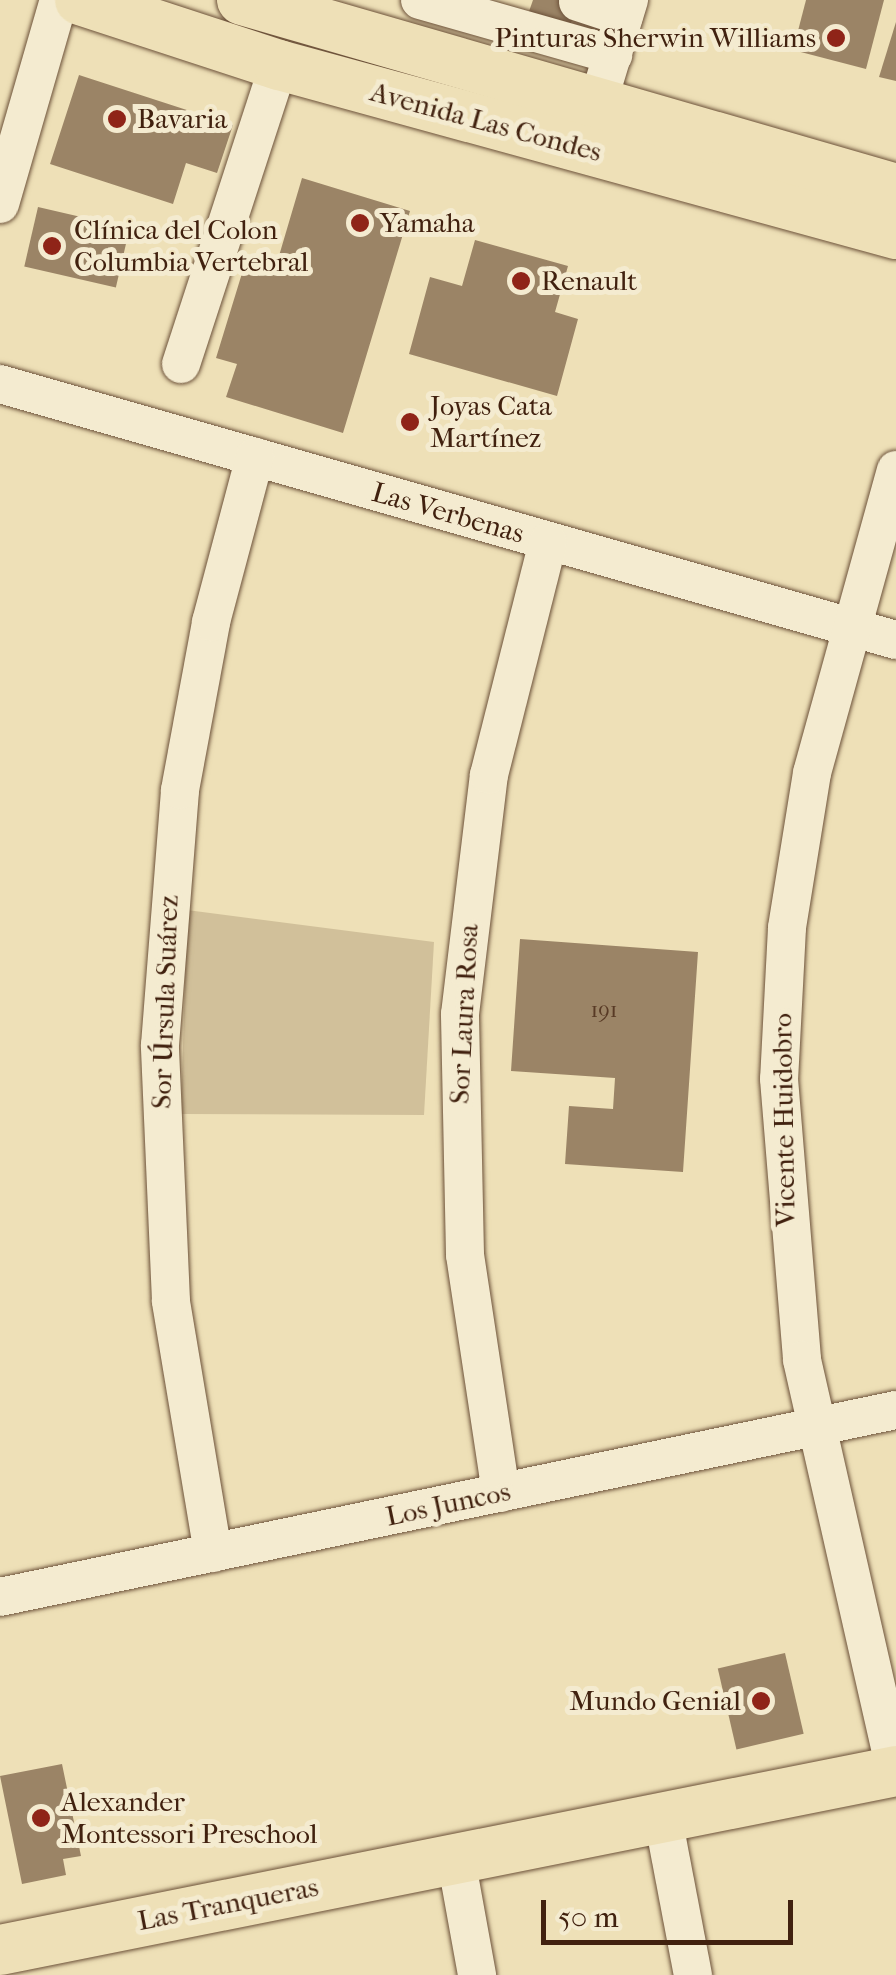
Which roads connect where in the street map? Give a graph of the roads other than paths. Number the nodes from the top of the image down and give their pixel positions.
1 (58, 0) edge
2 (80, 0) edge
3 (242, 0) edge
4 (420, 0) edge
5 (578, 2) edge
6 (627, 8) edge
7 (493, 12) edge
8 (614, 55) junction
9 (457, 62) junction
10 (279, 65) junction
11 (599, 103) junction
12 (896, 189) edge
13 (0, 204) edge
14 (896, 234) edge
15 (181, 364) dead end
16 (0, 384) edge
17 (256, 457) junction
18 (896, 470) edge
19 (548, 542) junction
20 (850, 626) junction
21 (896, 640) edge
22 (896, 1410) edge
23 (815, 1427) junction
24 (501, 1493) junction
25 (213, 1553) junction
26 (0, 1597) edge
27 (895, 1772) edge
28 (663, 1818) junction
29 (456, 1859) junction
30 (0, 1950) edge
31 (477, 1975) edge
32 (692, 1975) edge

1 - 13 street
2 - 10 main road, Avenida Las Condes
3 - 9 main road, Avenida Las Condes
4 - 7 street
5 - 6 street
6 - 8 street
7 - 8 street
7 - 9 street
8 - 11 street
9 - 11 main road, Avenida Las Condes
10 - 14 main road, Avenida Las Condes
10 - 15 street
11 - 12 main road, Avenida Las Condes
16 - 17 street, Las Verbenas
17 - 19 street, Las Verbenas
17 - 25 street, Sor Úrsula Suárez
18 - 20 street, Vicente Huidobro
19 - 20 street, Las Verbenas
19 - 24 street, Sor Laura Rosa
20 - 21 street, Las Verbenas
20 - 23 street, Vicente Huidobro
22 - 23 street, Los Juncos
23 - 24 street, Los Juncos
23 - 27 street, Vicente Huidobro
24 - 25 street, Los Juncos
25 - 26 street, Los Juncos
27 - 28 main road, Las Tranqueras
28 - 29 main road, Las Tranqueras
28 - 32 street
29 - 30 main road, Las Tranqueras
29 - 31 street

